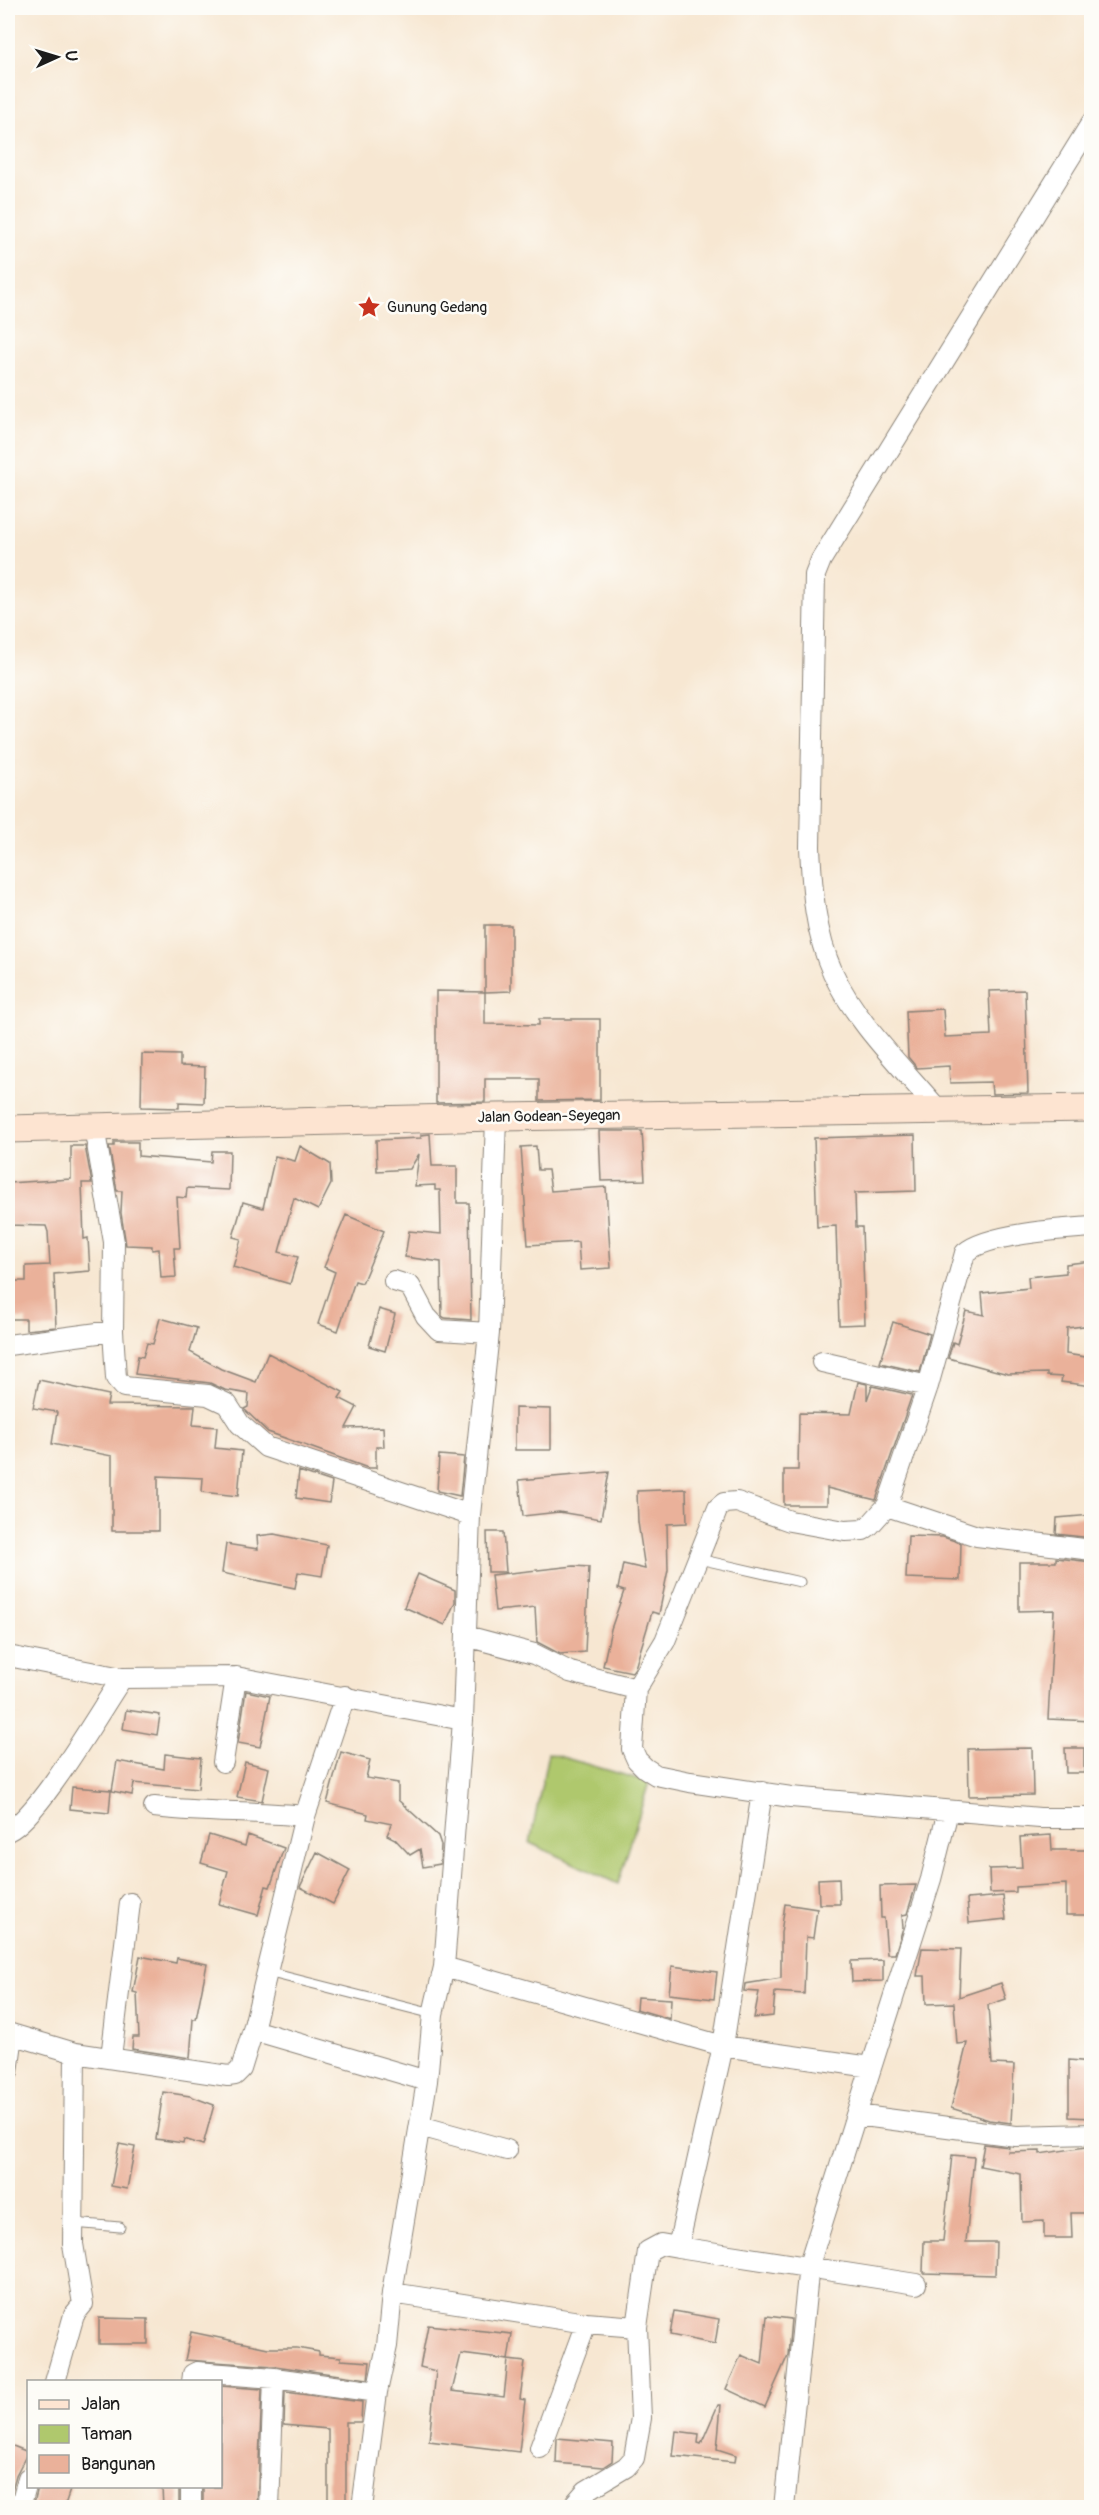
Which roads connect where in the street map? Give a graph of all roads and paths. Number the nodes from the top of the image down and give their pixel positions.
1 (1092, 122) edge
2 (1092, 1108) edge
3 (940, 1112) junction
4 (496, 1117) junction
5 (94, 1127) junction
6 (8, 1129) edge
7 (1092, 1227) edge
8 (394, 1281) dead end
9 (114, 1331) junction
10 (489, 1334) junction
11 (8, 1345) edge
12 (822, 1362) dead end
13 (928, 1386) junction
14 (887, 1506) junction
15 (470, 1515) junction
16 (1092, 1550) edge
17 (699, 1559) junction
18 (800, 1582) dead end
19 (466, 1636) junction
20 (8, 1656) edge
21 (236, 1677) junction
22 (122, 1678) junction
23 (636, 1689) junction
24 (345, 1696) junction
25 (463, 1720) junction
26 (223, 1762) dead end
27 (762, 1792) junction
28 (154, 1807) dead end
29 (948, 1811) junction
30 (305, 1816) junction
31 (1092, 1818) edge
32 (8, 1831) edge
33 (130, 1903) dead end
34 (444, 1968) junction
35 (267, 1972) junction
36 (433, 2014) junction
37 (253, 2030) junction
38 (10, 2034) edge
39 (723, 2046) junction
40 (75, 2053) junction
41 (111, 2057) junction
42 (871, 2067) junction
43 (8, 2072) edge
44 (427, 2081) junction
45 (855, 2115) junction
46 (420, 2126) junction
47 (1092, 2134) edge
48 (507, 2150) dead end
49 (74, 2223) junction
50 (120, 2227) dead end
51 (678, 2247) junction
52 (809, 2265) junction
53 (916, 2284) dead end
54 (392, 2293) junction
55 (586, 2323) junction
56 (637, 2327) junction
57 (274, 2378) junction
58 (56, 2380) edge
59 (192, 2380) edge
60 (377, 2391) junction
61 (540, 2448) dead end
62 (27, 2482) edge
63 (191, 2488) edge
64 (20, 2508) edge
65 (191, 2508) edge
66 (269, 2508) edge
67 (362, 2508) edge
68 (571, 2508) edge
69 (784, 2508) edge

1 - 3 street
2 - 3 main road, Jalan Godean-Seyegan
3 - 4 main road, Jalan Godean-Seyegan
4 - 5 main road, Jalan Godean-Seyegan
4 - 10 street
5 - 6 main road, Jalan Godean-Seyegan
5 - 9 street
7 - 13 street
8 - 10 street
9 - 11 street
9 - 15 street
10 - 15 street
12 - 13 street
13 - 14 street
14 - 16 street
14 - 17 street
15 - 19 street
17 - 18 lane
17 - 23 street
19 - 23 street
19 - 25 street
20 - 22 street
21 - 22 street
21 - 24 street
21 - 26 street
22 - 32 street
23 - 27 street
24 - 25 street
24 - 30 street
25 - 34 street
27 - 29 street
27 - 39 street
28 - 30 street
29 - 31 street
29 - 42 street
30 - 35 street
33 - 41 street
34 - 36 street
34 - 39 street
35 - 36 lane
35 - 37 street
36 - 44 street
37 - 41 street
37 - 44 street
38 - 40 street
38 - 43 street
39 - 42 street
39 - 51 street
40 - 41 street
40 - 49 street
42 - 45 street
44 - 46 street
45 - 47 street
45 - 52 street
46 - 48 street
46 - 54 street
49 - 50 lane
49 - 58 street
51 - 52 street
51 - 56 street
52 - 53 street
52 - 69 street
54 - 55 street
54 - 60 street
55 - 56 street
55 - 61 street
56 - 68 street
57 - 59 street
57 - 60 street
57 - 66 street
60 - 67 street
62 - 64 street
63 - 65 street

